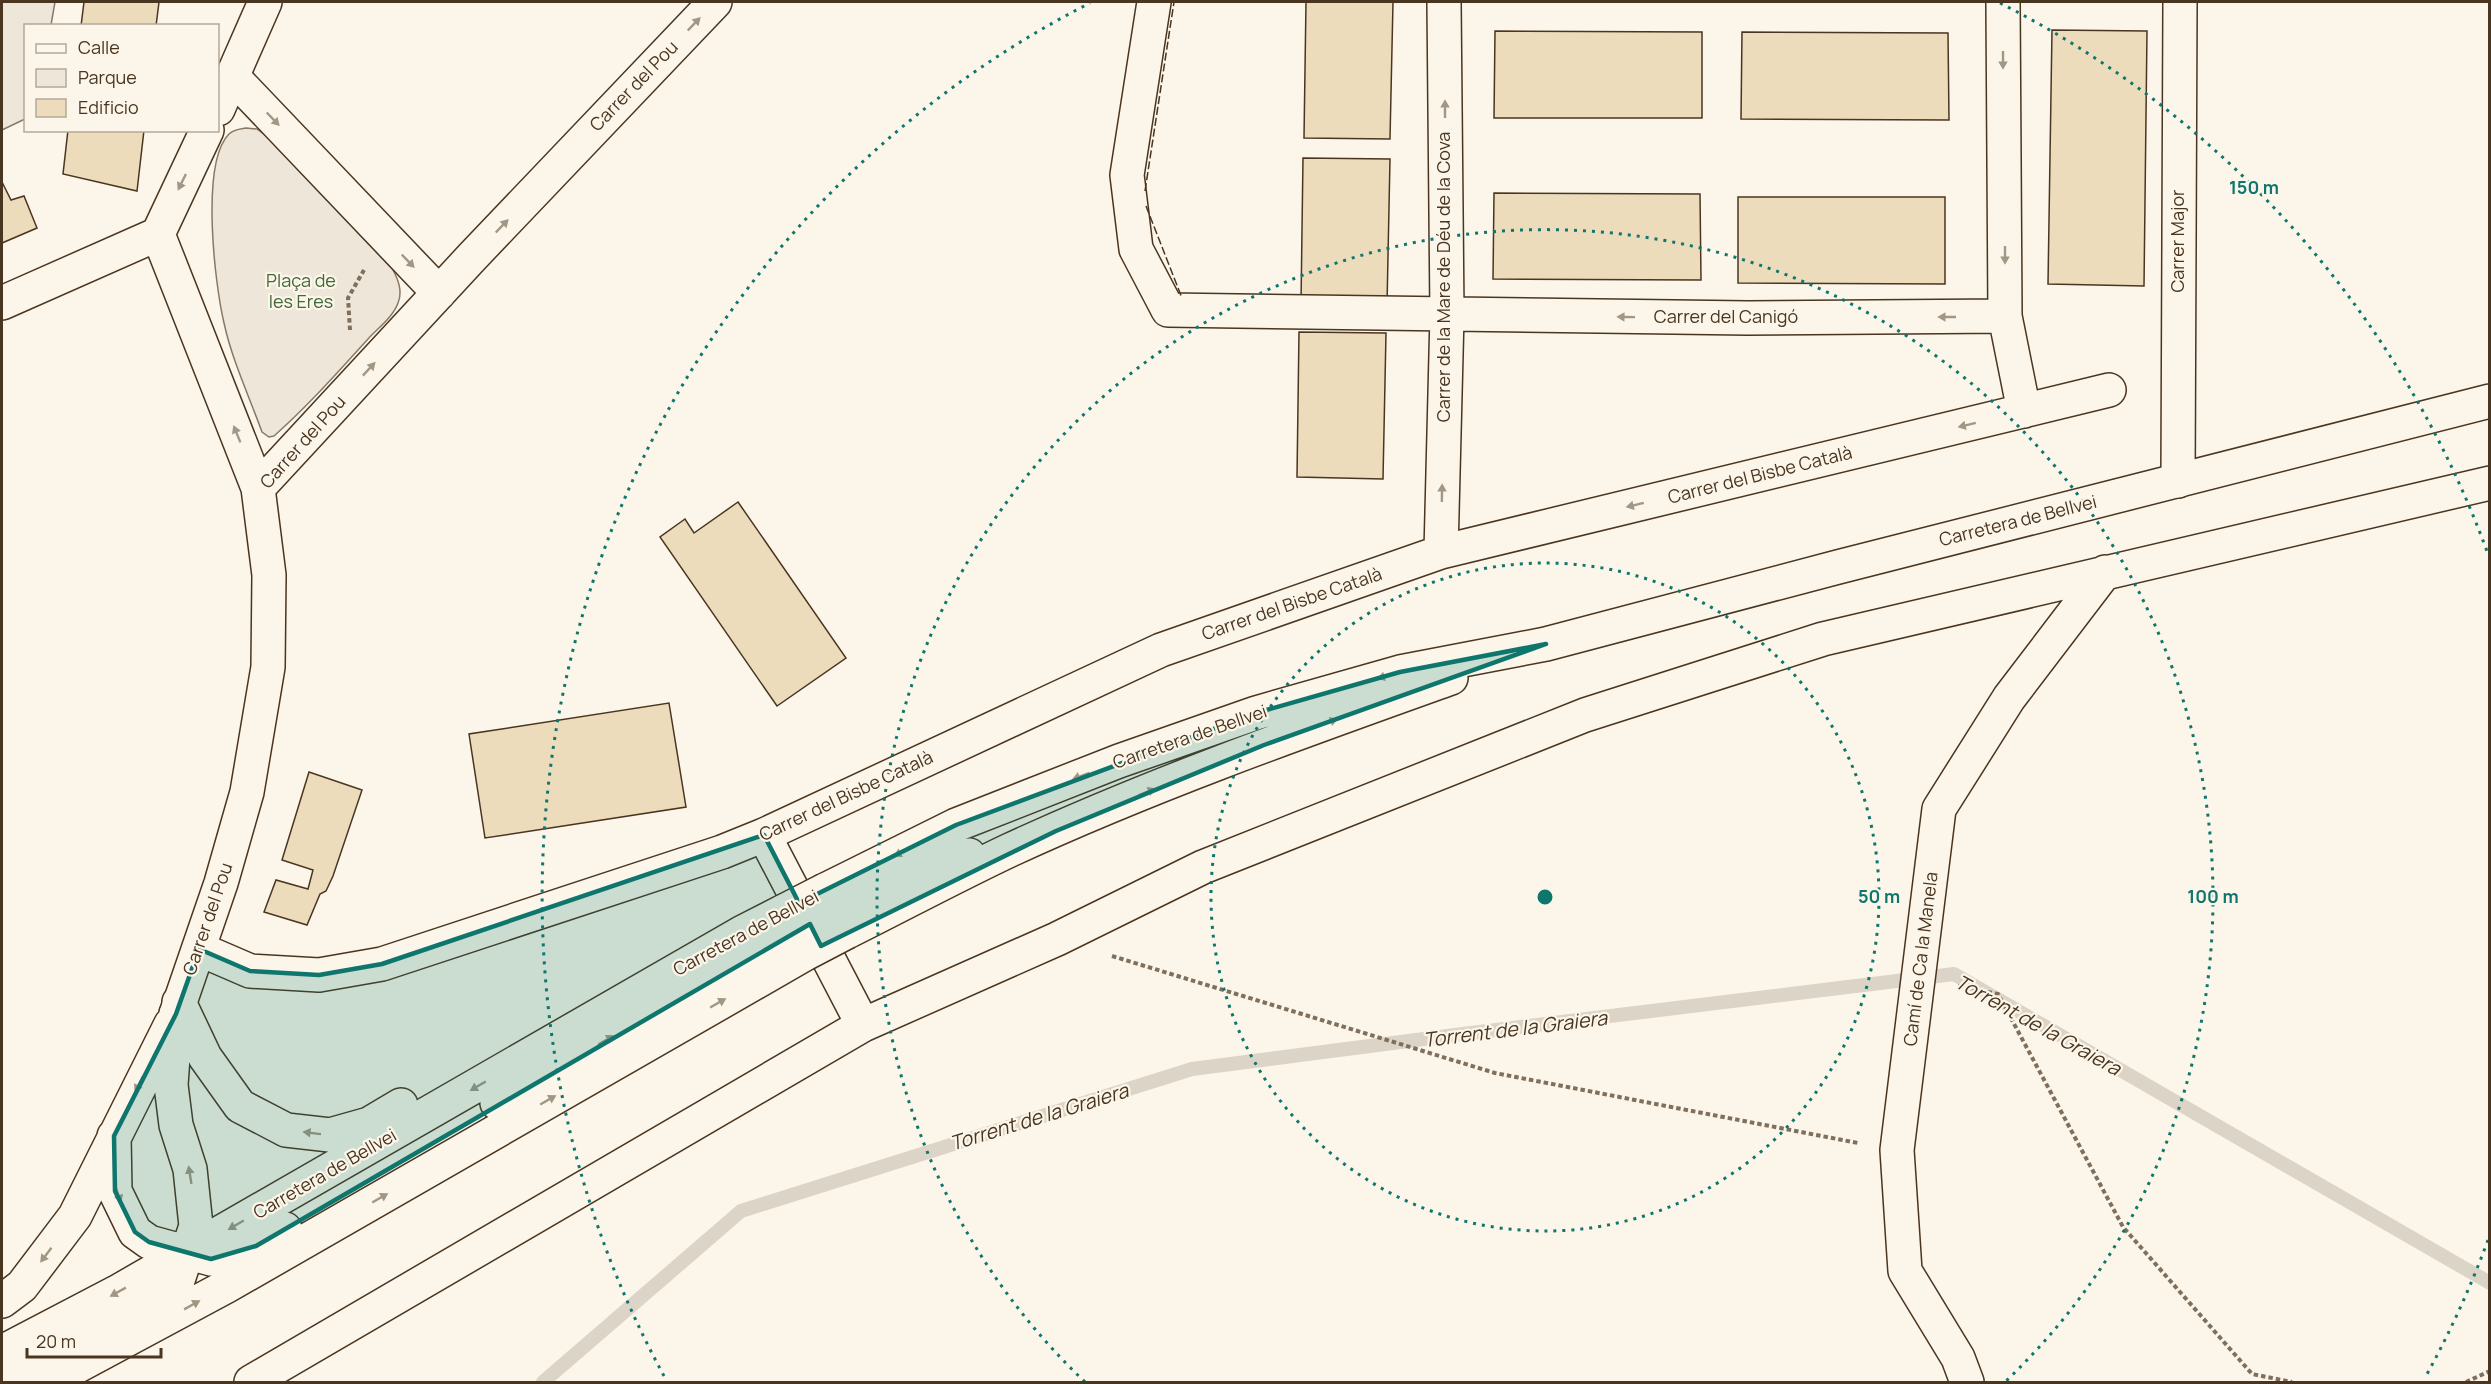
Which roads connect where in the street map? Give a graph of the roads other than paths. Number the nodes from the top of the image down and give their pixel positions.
1 (265, 2) edge
2 (715, 2) edge
3 (1154, 2) edge
4 (1444, 2) edge
5 (2003, 2) edge
6 (2180, 2) edge
7 (233, 77) junction
8 (219, 107) edge
9 (206, 132) edge
10 (158, 234) junction
11 (439, 294) junction
12 (2, 303) edge
13 (1447, 315) junction
14 (2005, 316) junction
15 (2109, 390) dead end
16 (2490, 401) edge
17 (2024, 411) junction
18 (2178, 481) junction
19 (2490, 483) edge
20 (258, 489) junction
21 (1441, 552) junction
22 (2105, 572) junction
23 (1546, 644) junction
24 (764, 835) junction
25 (836, 911) junction
26 (741, 933) junction
27 (794, 933) junction
28 (199, 949) junction
29 (178, 1008) junction
30 (862, 1025) junction
31 (114, 1136) junction
32 (187, 1252) junction
33 (2, 1301) edge
34 (2, 1352) edge
35 (2, 1377) edge
36 (48, 1383) edge
37 (251, 1383) edge
38 (1967, 1383) edge

1 - 7 street
11 -> 2 street, Carrer del Pou
3 - 13 street, Carrer del Canigó
13 -> 4 street, Carrer de la Mare de Déu de la Cova
5 -> 14 street
6 - 18 street, Carrer Major
7 - 8 street
7 -> 11 street
9 -> 10 street
10 - 12 street
20 -> 10 street
20 -> 11 street, Carrer del Pou
14 -> 13 street, Carrer del Canigó
21 -> 13 street, Carrer de la Mare de Déu de la Cova
14 - 17 street
15 - 17 street, Carrer del Bisbe Català
16 - 18 street, Carretera de Bellvei
17 -> 21 street, Carrer del Bisbe Català
18 - 23 street, Carretera de Bellvei
19 - 22 street
20 - 28 street, Carrer del Pou
21 - 24 street, Carrer del Bisbe Català
22 - 30 street
22 - 38 street, Camí de Ca la Manela
25 -> 23 street, Carretera de Bellvei
23 -> 25 street, Carretera de Bellvei
24 - 28 street, Carrer del Bisbe Català
24 - 30 street
25 - 27 street, Carretera de Bellvei, bridge
25 - 27 street, Carretera de Bellvei, bridge
26 - 27 street, Carretera de Bellvei
26 -> 29 street
26 -> 32 street, Carretera de Bellvei
32 -> 27 street
36 -> 27 street, Carretera de Bellvei
28 - 29 street, Carrer del Pou
29 -> 31 street
32 -> 29 street
30 - 37 street
31 -> 32 street
31 -> 33 street
32 -> 34 street, Carretera de Bellvei
32 - 35 street

